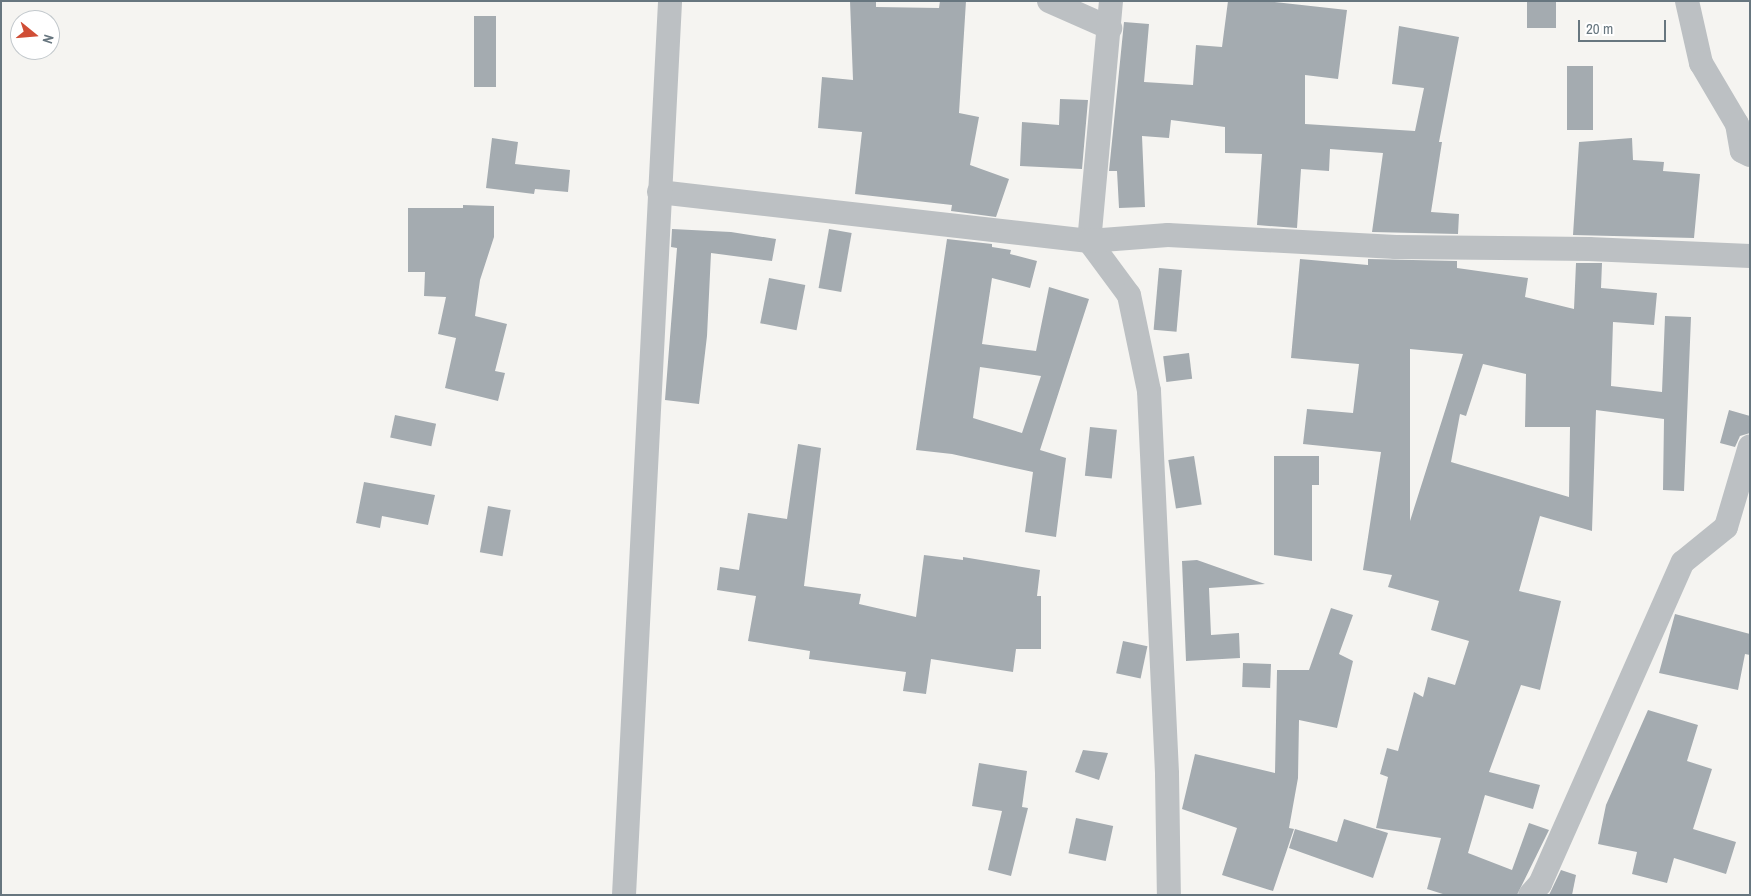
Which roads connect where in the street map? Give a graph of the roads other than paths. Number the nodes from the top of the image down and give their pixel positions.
1 (670, 1) edge
2 (1050, 1) edge
3 (1111, 1) edge
4 (1687, 1) edge
5 (1110, 28) junction
6 (1750, 155) edge
7 (658, 192) junction
8 (1089, 241) junction
9 (1750, 256) edge
10 (1750, 446) edge
11 (624, 895) edge
12 (1169, 895) edge
13 (1530, 895) edge

1 - 7 street
2 - 5 street
3 - 5 street
4 - 6 street
5 - 8 street
7 - 8 street
7 - 11 street
8 - 9 street
8 - 12 street
10 - 13 street

